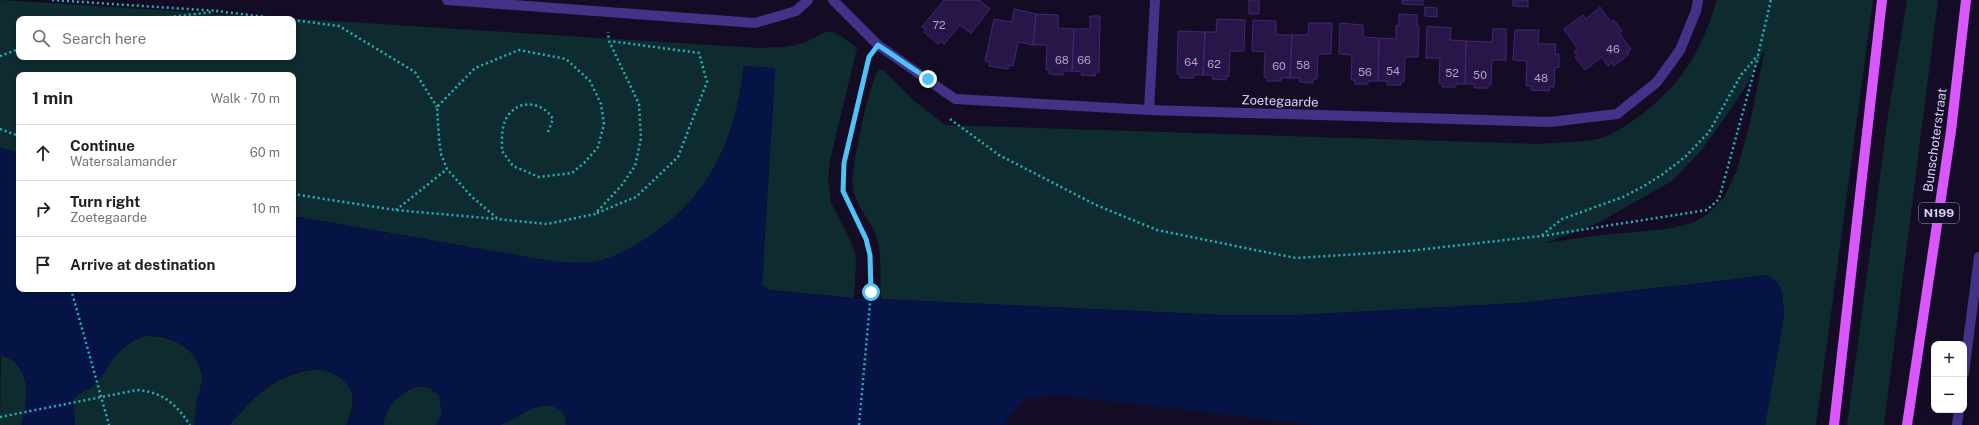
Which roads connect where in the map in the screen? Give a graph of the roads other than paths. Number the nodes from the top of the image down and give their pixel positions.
1 (446, 0) edge
2 (808, 0) edge
3 (833, 0) edge
4 (1155, 0) edge
5 (1698, 0) edge
6 (1882, 0) edge
7 (1966, 0) edge
8 (584, 5) edge
9 (1150, 110) junction
10 (1979, 257) edge
11 (1967, 350) edge
12 (1959, 413) edge
13 (1834, 425) edge
14 (1908, 425) edge
15 (1957, 425) edge

1 - 8 street
2 - 8 street
3 - 9 street, Zoetegaarde
4 - 9 street
5 - 9 street, Zoetegaarde
6 - 13 main road
7 - 14 main road, Bunschoterstraat / N199
10 - 11 street
12 - 15 street

